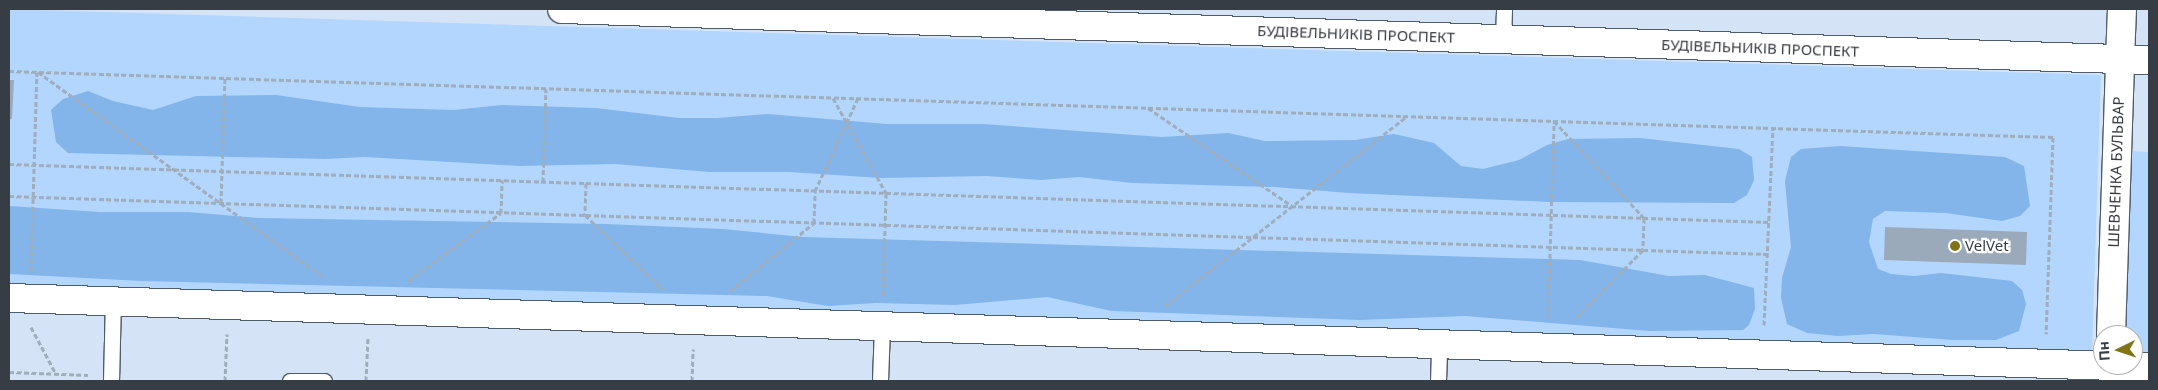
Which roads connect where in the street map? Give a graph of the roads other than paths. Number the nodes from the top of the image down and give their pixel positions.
1 (562, 9) edge
2 (1504, 9) edge
3 (2122, 9) edge
4 (1504, 39) junction
5 (2120, 60) junction
6 (2149, 60) edge
7 (19, 298) edge
8 (113, 301) junction
9 (2110, 325) edge
10 (882, 326) junction
11 (1438, 344) junction
12 (2093, 369) edge
13 (111, 378) edge
14 (290, 381) edge
15 (324, 381) edge
16 (880, 381) edge
17 (1438, 381) edge

1 - 4 street, БУДІВЕЛЬНИКІВ ПРОСПЕКТ
2 - 4 lane
3 - 5 street, ШЕВЧЕНКА БУЛЬВАР
4 - 5 street, БУДІВЕЛЬНИКІВ ПРОСПЕКТ
5 - 6 street, БУДІВЕЛЬНИКІВ ПРОСПЕКТ
5 - 9 street, ШЕВЧЕНКА БУЛЬВАР
7 - 8 street
8 - 10 street
8 - 13 lane
10 - 11 street
10 - 16 lane
11 - 12 street
11 - 17 lane
14 - 15 lane

